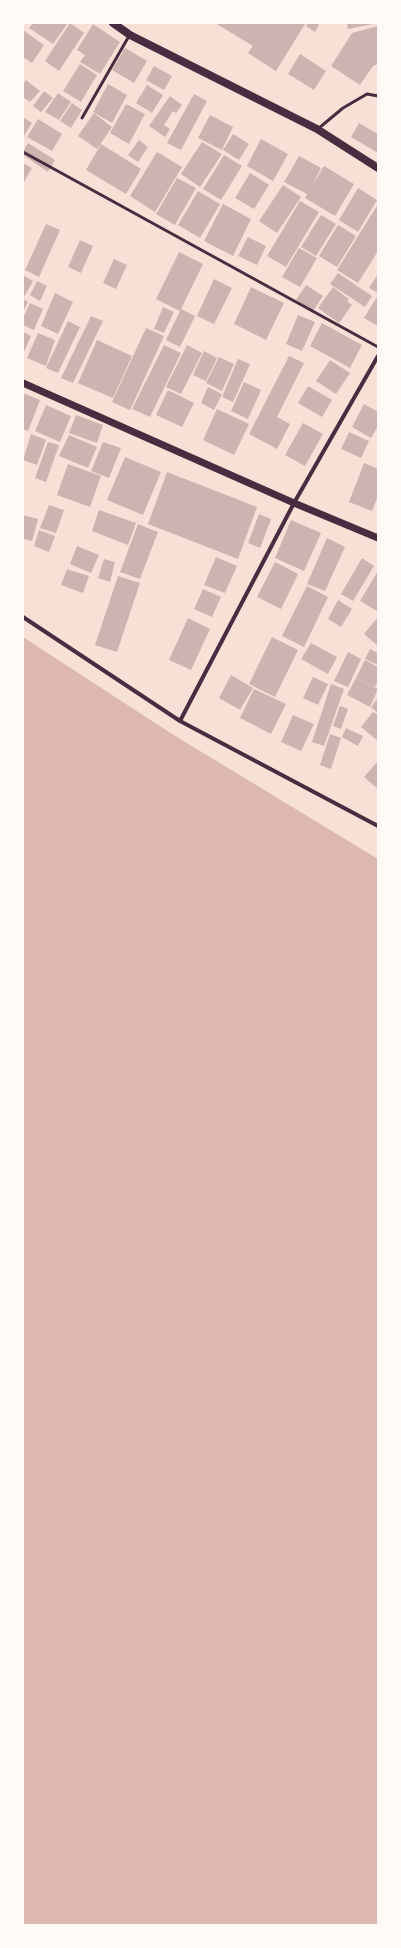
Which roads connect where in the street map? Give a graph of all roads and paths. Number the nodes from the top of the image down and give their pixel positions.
1 (113, 23) edge
2 (130, 35) junction
3 (378, 96) edge
4 (82, 118) dead end
5 (317, 129) junction
6 (23, 152) edge
7 (378, 168) edge
8 (378, 347) edge
9 (378, 356) edge
10 (23, 383) edge
11 (294, 503) junction
12 (378, 538) edge
13 (23, 617) edge
14 (180, 721) junction
15 (378, 826) edge

1 - 2 main road
2 - 4 lane
2 - 5 main road
3 - 5 lane
5 - 7 main road
6 - 8 lane
9 - 11 street
10 - 11 street
11 - 12 street
11 - 14 street
13 - 14 street
14 - 15 street

